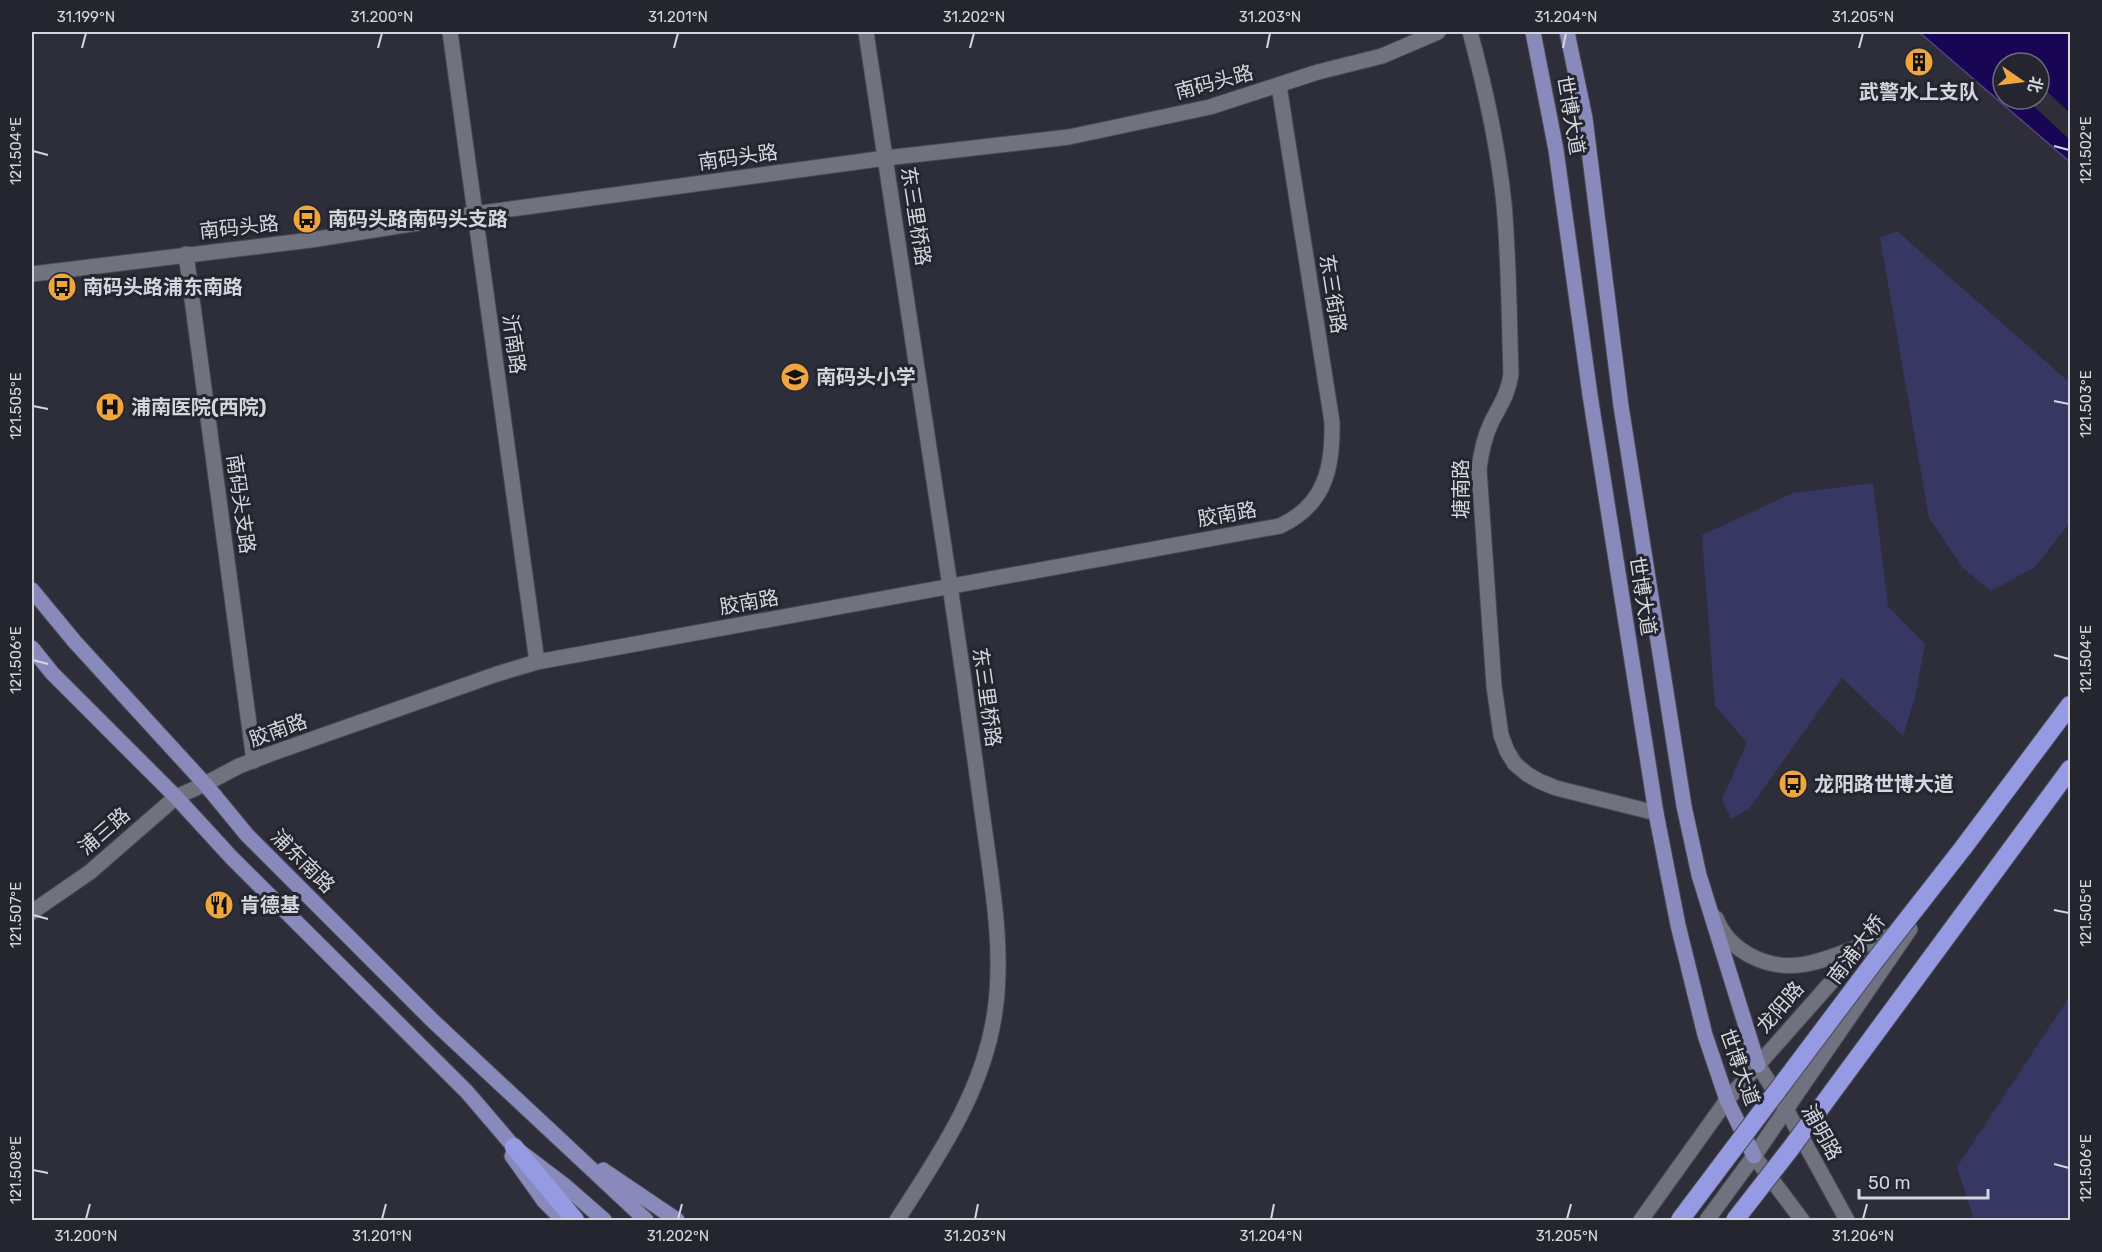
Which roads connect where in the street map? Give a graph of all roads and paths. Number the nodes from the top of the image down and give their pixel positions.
1 (450, 32) edge
2 (866, 32) edge
3 (1438, 32) edge
4 (1470, 32) edge
5 (1533, 32) edge
6 (1567, 32) edge
7 (1279, 86) junction
8 (886, 158) junction
9 (474, 214) junction
10 (186, 254) junction
11 (32, 274) edge
12 (1311, 505) joint
13 (950, 586) junction
14 (32, 590) edge
15 (32, 648) edge
16 (537, 662) junction
17 (2070, 705) edge
18 (254, 760) junction
19 (2070, 769) edge
20 (205, 784) junction
21 (176, 797) junction
22 (1656, 813) junction
23 (1699, 875) junction
24 (32, 912) edge
25 (1864, 945) junction
26 (1758, 1065) junction
27 (467, 1092) junction
28 (1727, 1100) junction
29 (1786, 1110) junction
30 (564, 1143) junction
31 (514, 1147) junction
32 (1754, 1156) junction
33 (563, 1221) edge
34 (575, 1221) edge
35 (604, 1221) edge
36 (646, 1221) edge
37 (677, 1221) edge
38 (897, 1221) edge
39 (1641, 1221) edge
40 (1680, 1221) edge
41 (1707, 1221) edge
42 (1735, 1221) edge
43 (1802, 1221) edge
44 (1847, 1221) edge

1 - 9 street, 沂南路
2 - 8 street, 东三里桥路
3 - 7 street, 南码头路
4 - 22 street, 塘南路
5 - 22 main road, 世博大道
6 - 23 main road, 世博大道
7 - 8 street, 南码头路
7 - 12 street, 东三街路
8 - 9 street, 南码头路
8 - 13 street, 东三里桥路
9 - 10 street, 南码头路
9 - 16 street, 沂南路
10 - 11 street, 南码头路
10 - 18 street, 南码头支路
12 - 13 street, 胶南路
13 - 16 street, 胶南路
13 - 38 street, 东三里桥路
14 - 20 main road, 浦东南路
15 - 21 main road
16 - 18 street, 胶南路
17 - 40 highway, 南浦大桥, bridge
18 - 20 street, 胶南路
19 - 42 highway, bridge
20 - 21 street, 浦三路
20 - 30 main road, 浦东南路
21 - 24 street, 浦三路
21 - 27 main road
22 - 28 main road, 世博大道
23 - 25 street
23 - 26 main road, 世博大道
25 - 26 street, 龙阳路
25 - 29 street, 龙阳路
26 - 28 street, 龙阳路
26 - 29 street, 浦明路
27 - 31 main road
27 - 33 main road
28 - 32 main road, 世博大道
28 - 39 street, 龙阳路
29 - 32 street, 龙阳路
29 - 44 street, 浦明路
30 - 36 main road, 浦东南路
30 - 37 main road, 浦东南路
31 - 34 highway
31 - 35 main road
32 - 41 street, 龙阳路
32 - 43 street

